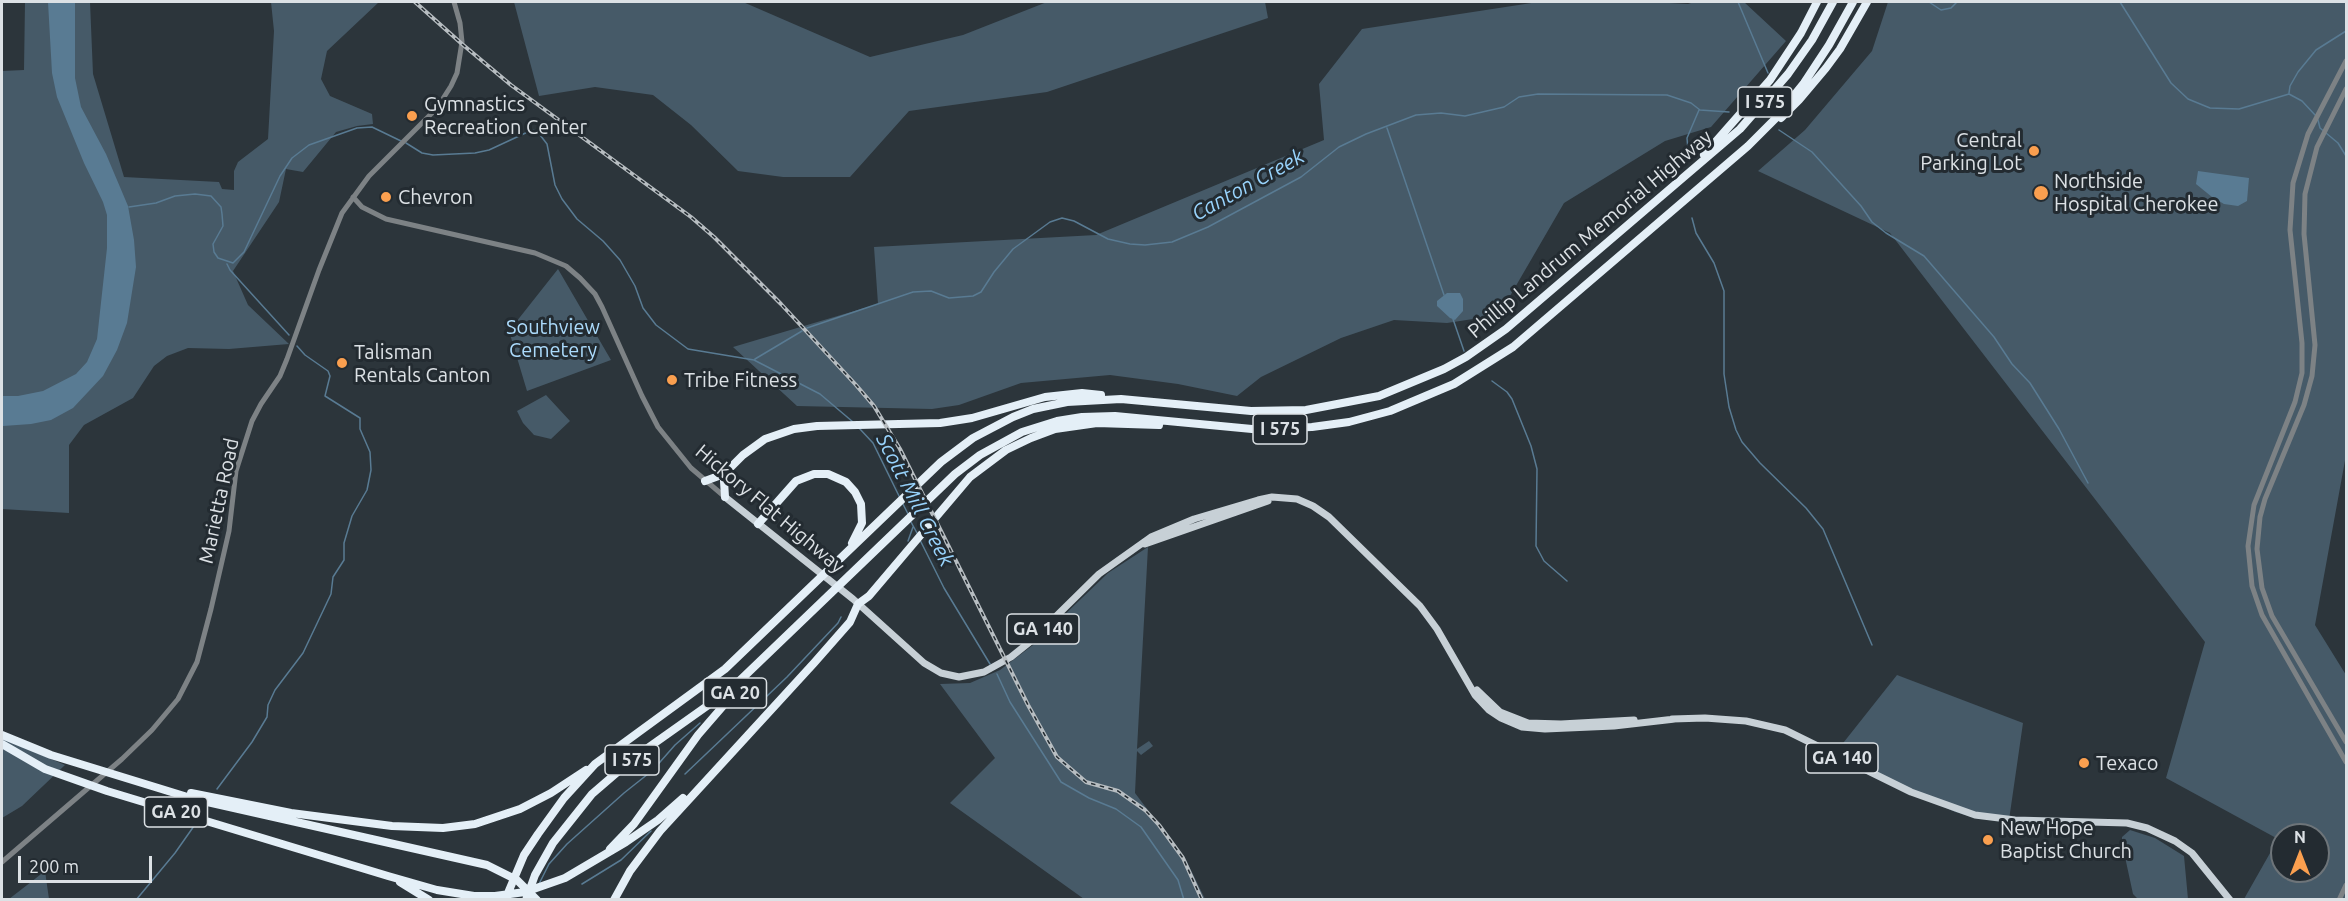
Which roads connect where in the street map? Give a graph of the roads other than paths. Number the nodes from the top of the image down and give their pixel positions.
1 (454, 2) edge
2 (1817, 2) edge
3 (1833, 2) edge
4 (1853, 2) edge
5 (1867, 2) edge
6 (2346, 61) edge
7 (2346, 89) edge
8 (1748, 146) junction
9 (1676, 184) junction
10 (353, 197) junction
11 (1138, 400) junction
12 (1211, 426) junction
13 (727, 471) junction
14 (705, 481) junction
15 (725, 497) junction
16 (758, 524) junction
17 (845, 554) junction
18 (869, 596) junction
19 (858, 604) junction
20 (871, 615) junction
21 (772, 651) junction
22 (2, 735) edge
23 (2346, 742) edge
24 (2, 744) edge
25 (2346, 762) edge
26 (595, 764) junction
27 (709, 775) junction
28 (122, 777) junction
29 (596, 861) junction
30 (2, 862) edge
31 (388, 876) junction
32 (2346, 885) edge
33 (429, 900) edge
34 (505, 900) edge
35 (526, 900) edge
36 (537, 900) edge
37 (614, 900) edge
38 (2230, 900) edge
39 (2339, 900) edge

1 - 10 street, Marietta Road
2 - 9 highway
3 - 9 highway, Phillip Landrum Memorial Highway / I 575
4 - 8 highway, Phillip Landrum Memorial Highway / I 575
5 - 8 highway
6 - 25 street
7 - 23 street
8 - 12 highway, Phillip Landrum Memorial Highway / I 575
9 - 11 highway, Phillip Landrum Memorial Highway / I 575
10 - 14 street, Hickory Flat Highway
10 - 30 street, Marietta Road
11 - 13 highway
11 - 17 highway, Phillip Landrum Memorial Highway / I 575
12 - 18 highway
12 - 21 highway, Phillip Landrum Memorial Highway / I 575
13 - 14 highway
13 - 15 highway
14 - 15 street, Hickory Flat Highway
15 - 16 main road, Hickory Flat Highway
16 - 17 highway
16 - 19 main road, Hickory Flat Highway / GA 140
17 - 26 highway, Phillip Landrum Memorial Highway / I 575
18 - 19 highway
18 - 20 main road
19 - 20 main road, Hickory Flat Highway / GA 140
19 - 27 highway
20 - 38 main road, Hickory Flat Highway / GA 140
21 - 29 highway, GA 20
21 - 35 highway, Phillip Landrum Memorial Highway / I 575
22 - 28 highway, GA 20
24 - 31 highway, GA 20
26 - 28 highway, GA 20
26 - 34 highway, Phillip Landrum Memorial Highway / I 575
27 - 29 highway
27 - 37 highway
28 - 36 highway
29 - 31 highway, GA 20
31 - 33 highway
32 - 39 street

